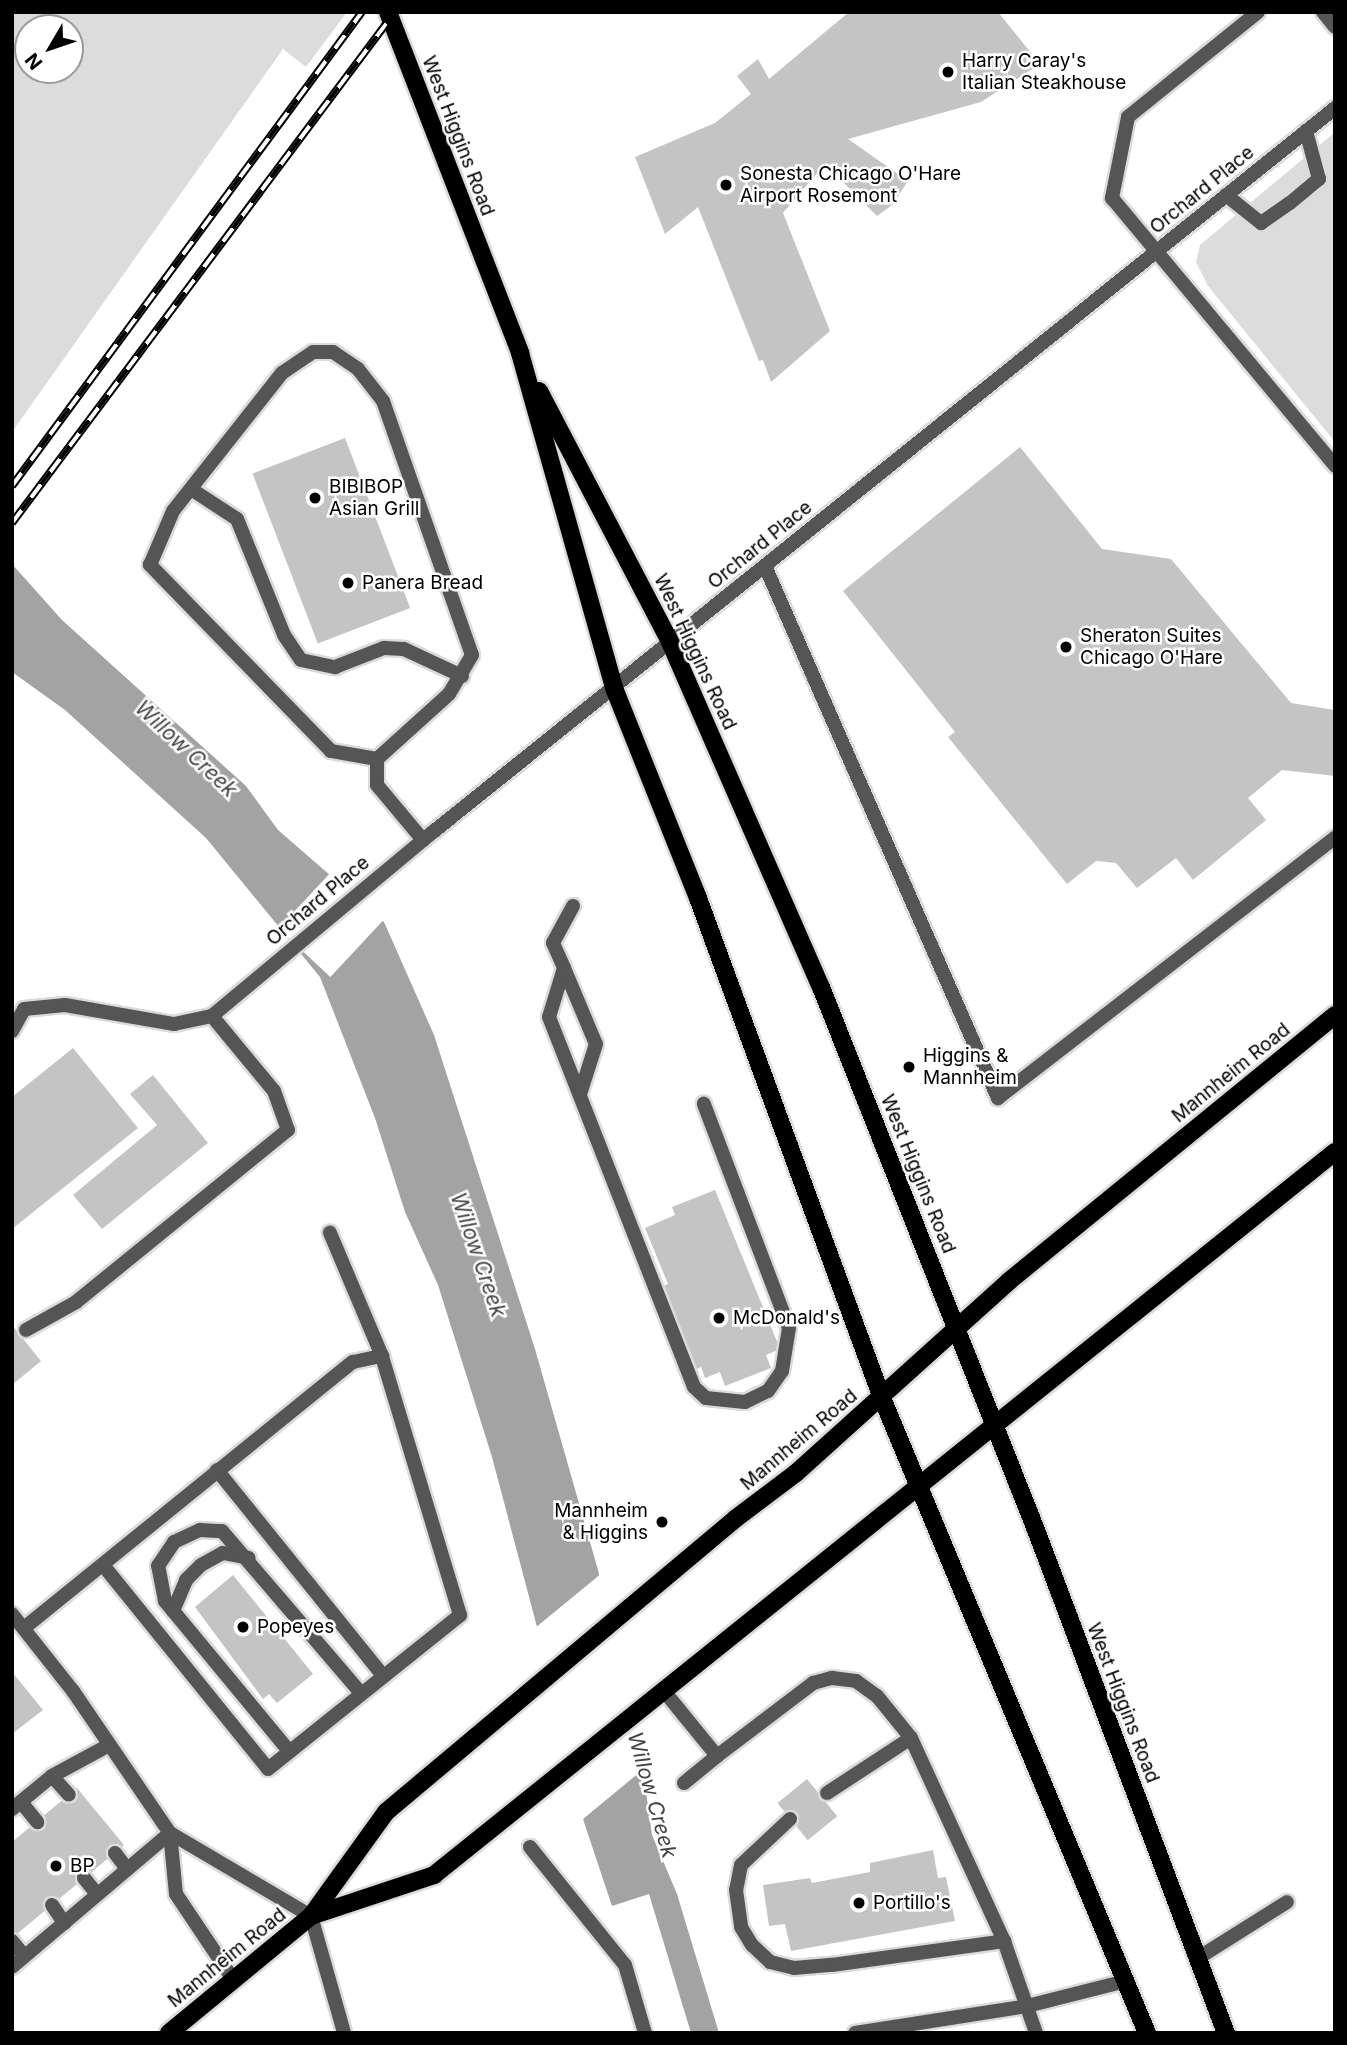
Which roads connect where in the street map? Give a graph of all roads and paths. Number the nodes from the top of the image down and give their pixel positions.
1 (388, 12) edge
2 (1258, 12) edge
3 (1323, 12) edge
4 (1335, 27) edge
5 (1335, 108) edge
6 (1306, 131) junction
7 (1226, 195) junction
8 (1156, 252) junction
9 (520, 353) junction
10 (1335, 466) edge
11 (191, 489) junction
12 (765, 566) junction
13 (670, 642) junction
14 (462, 676) junction
15 (614, 688) junction
16 (376, 759) junction
17 (1335, 838) edge
18 (423, 840) junction
19 (573, 906) dead end
20 (564, 968) junction
21 (212, 1016) junction
22 (1335, 1016) edge
23 (12, 1031) edge
24 (580, 1094) junction
25 (704, 1104) dead end
26 (1335, 1152) edge
27 (330, 1233) dead end
28 (26, 1330) dead end
29 (954, 1330) junction
30 (382, 1356) junction
31 (882, 1398) junction
32 (994, 1429) junction
33 (217, 1471) junction
34 (920, 1484) junction
35 (249, 1558) junction
36 (103, 1565) junction
37 (173, 1611) junction
38 (12, 1614) edge
39 (24, 1628) junction
40 (383, 1676) junction
41 (361, 1693) junction
42 (657, 1696) junction
43 (911, 1738) junction
44 (109, 1745) junction
45 (289, 1751) junction
46 (717, 1756) junction
47 (52, 1776) junction
48 (684, 1783) dead end
49 (827, 1793) dead end
50 (69, 1795) dead end
51 (17, 1806) edge
52 (790, 1819) dead end
53 (37, 1822) dead end
54 (170, 1833) junction
55 (530, 1847) dead end
56 (115, 1853) dead end
57 (127, 1869) junction
58 (84, 1878) dead end
59 (97, 1894) junction
60 (1287, 1902) dead end
61 (52, 1905) dead end
62 (311, 1916) junction
63 (64, 1923) junction
64 (12, 1941) edge
65 (1004, 1941) junction
66 (24, 1956) junction
67 (1198, 1958) junction
68 (12, 1966) edge
69 (233, 1979) junction
70 (1126, 1981) junction
71 (1027, 2006) junction
72 (169, 2033) edge
73 (344, 2033) edge
74 (645, 2033) edge
75 (855, 2033) edge
76 (1036, 2033) edge
77 (1147, 2033) edge
78 (1226, 2033) edge

1 - 9 main road, West Higgins Road
2 - 8 lane
3 - 4 lane
5 - 6 lane, Orchard Place
6 - 7 lane, Orchard Place
6 - 7 lane
7 - 8 lane, Orchard Place
8 - 10 lane
8 - 12 lane, Orchard Place
9 - 13 main road, West Higgins Road
9 - 15 main road, West Higgins Road
11 - 14 lane
11 - 14 lane
11 - 16 lane
12 - 13 lane, Orchard Place
12 - 17 lane
13 - 15 lane, Orchard Place
13 - 29 main road, West Higgins Road
14 - 16 lane
15 - 18 lane, Orchard Place
15 - 31 main road, West Higgins Road
16 - 18 lane
18 - 21 lane, Orchard Place
19 - 20 lane
20 - 24 lane
20 - 24 lane
21 - 23 lane
21 - 28 lane
22 - 29 main road, Mannheim Road
24 - 25 lane
26 - 32 main road, Mannheim Road
27 - 30 lane
29 - 31 main road, Mannheim Road
29 - 32 main road, West Higgins Road
30 - 33 lane
30 - 40 lane
31 - 34 main road, West Higgins Road
31 - 62 main road, Mannheim Road
32 - 34 main road, Mannheim Road
32 - 67 main road, West Higgins Road
33 - 36 lane
33 - 40 lane
34 - 42 main road, Mannheim Road
34 - 70 main road, West Higgins Road
35 - 37 lane
35 - 37 lane
35 - 41 lane
36 - 39 lane
36 - 45 lane
37 - 45 lane
38 - 39 lane
39 - 44 lane
40 - 41 lane
41 - 45 lane
42 - 46 lane
42 - 62 main road, Mannheim Road
43 - 46 lane
43 - 49 lane
43 - 65 lane
44 - 47 lane
44 - 54 lane
46 - 48 lane
47 - 50 lane
47 - 51 lane
51 - 53 lane
52 - 65 lane
54 - 57 lane
54 - 62 lane
54 - 69 lane
55 - 74 lane
56 - 57 lane
57 - 59 lane
58 - 59 lane
59 - 63 lane
60 - 67 lane
61 - 63 lane
62 - 69 main road, Mannheim Road
62 - 73 lane
63 - 66 lane
64 - 66 lane
65 - 71 lane
66 - 68 lane
67 - 78 main road, West Higgins Road
69 - 72 main road, Mannheim Road
70 - 71 lane
70 - 77 main road, West Higgins Road
71 - 75 lane
71 - 76 lane

